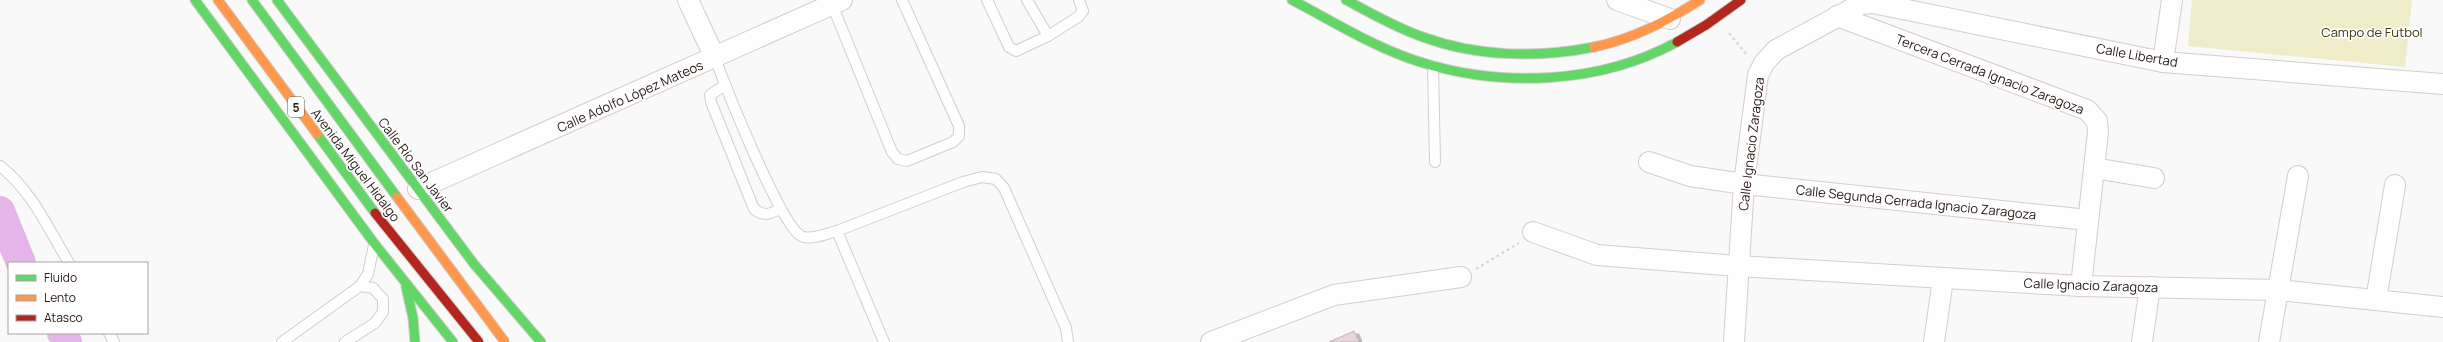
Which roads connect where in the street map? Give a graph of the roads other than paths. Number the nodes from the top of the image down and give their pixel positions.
1 (195, 0) edge
2 (218, 0) edge
3 (252, 0) edge
4 (277, 0) edge
5 (688, 0) edge
6 (902, 0) edge
7 (987, 0) edge
8 (1027, 0) edge
9 (1078, 0) edge
10 (1292, 0) edge
11 (1346, 0) edge
12 (1617, 0) edge
13 (1700, 0) edge
14 (1741, 0) edge
15 (2172, 0) edge
16 (835, 2) edge
17 (1837, 16) junction
18 (1670, 19) junction
19 (1048, 36) junction
20 (715, 58) junction
21 (2163, 62) junction
22 (1433, 66) junction
23 (2443, 84) edge
24 (725, 85) junction
25 (1435, 162) dead end
26 (1649, 162) dead end
27 (0, 166) edge
28 (2094, 168) junction
29 (2298, 176) dead end
30 (2154, 178) dead end
31 (1744, 184) junction
32 (2396, 185) dead end
33 (418, 189) junction
34 (430, 206) junction
35 (780, 209) junction
36 (2088, 220) junction
37 (837, 231) junction
38 (1533, 232) road end
39 (374, 243) junction
40 (68, 262) edge
41 (474, 264) junction
42 (1738, 266) junction
43 (1461, 277) road end
44 (1943, 279) junction
45 (404, 280) junction
46 (2280, 285) junction
47 (360, 286) junction
48 (2081, 286) junction
49 (2150, 288) junction
50 (2376, 300) junction
51 (2443, 307) edge
52 (282, 342) edge
53 (345, 342) edge
54 (415, 342) edge
55 (453, 342) edge
56 (458, 342) edge
57 (473, 342) edge
58 (479, 342) edge
59 (505, 342) edge
60 (515, 342) edge
61 (541, 342) edge
62 (884, 342) edge
63 (1068, 342) edge
64 (1211, 342) edge
65 (1734, 342) edge
66 (1934, 342) edge
67 (2142, 342) edge
68 (2270, 342) edge

1 - 39 main road
2 - 58 main road, Avenida Miguel Hidalgo / 5, bridge
3 - 59 main road, Avenida Miguel Hidalgo / 5, bridge
4 - 33 main road, Calle Río San Javier
5 - 20 street
6 - 16 lane
7 - 19 lane
8 - 19 lane
9 - 19 lane
10 - 22 main road
11 - 18 main road
12 - 18 street
13 - 18 main road
14 - 22 main road
15 - 21 street
16 - 20 street, Calle Adolfo López Mateos
17 - 21 street, Calle Libertad
17 - 28 street, Tercera Cerrada Ignacio Zaragoza
17 - 31 street, Calle Ignacio Zaragoza
20 - 24 lane
20 - 33 street, Calle Adolfo López Mateos
21 - 23 street, Calle Libertad
22 - 25 lane
24 - 35 lane
24 - 35 lane
26 - 31 street, Calle Segunda Cerrada Ignacio Zaragoza
27 - 40 lane
28 - 30 street
28 - 36 street, Tercera Cerrada Ignacio Zaragoza
29 - 46 street
31 - 36 street, Calle Segunda Cerrada Ignacio Zaragoza
31 - 42 street, Calle Ignacio Zaragoza
32 - 50 street
33 - 34 main road, Calle Río San Javier
34 - 39 main road
34 - 41 main road, Calle Río San Javier
35 - 37 lane
36 - 48 street, Tercera Cerrada Ignacio Zaragoza
37 - 62 lane
37 - 63 lane
38 - 42 street
39 - 45 main road
39 - 47 lane
41 - 56 main road
41 - 61 main road, Calle Río San Javier
42 - 44 street, Calle Ignacio Zaragoza
42 - 65 street, Calle Ignacio Zaragoza
43 - 64 street
44 - 48 street, Calle Ignacio Zaragoza
44 - 66 street
45 - 54 main road
45 - 55 main road
46 - 49 street, Calle Ignacio Zaragoza
46 - 50 street, Calle Ignacio Zaragoza
46 - 68 street
47 - 52 lane
47 - 53 lane
48 - 49 street, Calle Ignacio Zaragoza
49 - 67 street
50 - 51 street, Calle Ignacio Zaragoza
57 - 60 main road

